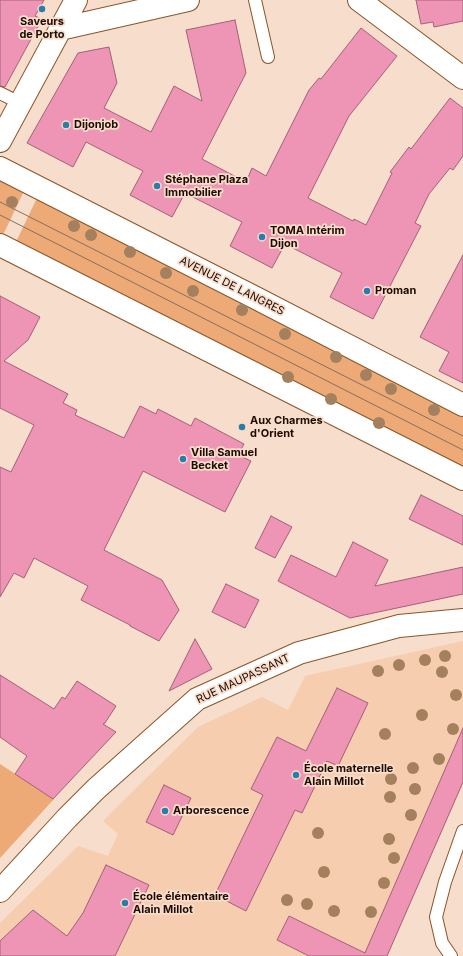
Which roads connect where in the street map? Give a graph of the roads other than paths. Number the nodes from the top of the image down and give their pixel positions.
1 (76, 0) edge
2 (188, 0) edge
3 (255, 0) edge
4 (359, 0) edge
5 (60, 29) junction
6 (268, 57) dead end
7 (463, 78) edge
8 (0, 93) edge
9 (20, 103) junction
10 (0, 141) edge
11 (0, 168) edge
12 (0, 245) edge
13 (463, 405) edge
14 (463, 479) edge
15 (463, 620) edge
16 (463, 831) edge
17 (0, 891) edge
18 (451, 956) edge

1 - 5 main road
2 - 5 main road
3 - 6 lane
4 - 7 main road
5 - 9 main road
8 - 9 lane
9 - 10 main road
11 - 13 main road, AVENUE DE LANGRES
12 - 14 main road
15 - 17 main road, RUE MAUPASSANT
16 - 18 lane

